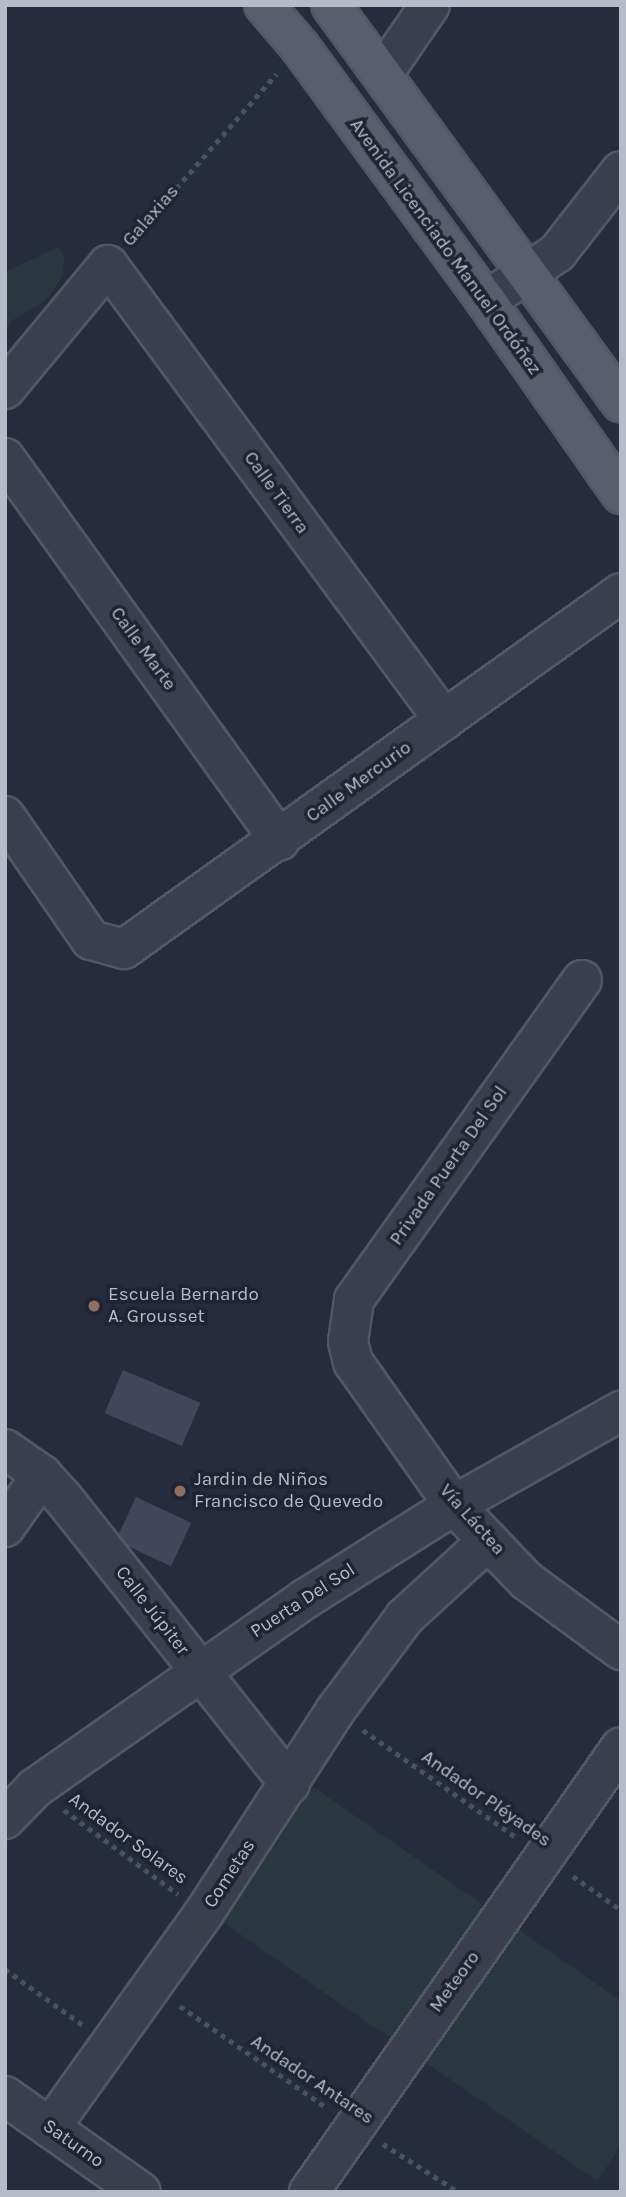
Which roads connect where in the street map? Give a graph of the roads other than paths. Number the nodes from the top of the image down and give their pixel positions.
1 (264, 5) edge
2 (331, 5) edge
3 (430, 5) edge
4 (384, 72) junction
5 (621, 171) edge
6 (108, 265) joint
7 (527, 274) junction
8 (486, 300) junction
9 (5, 388) edge
10 (621, 402) edge
11 (5, 458) edge
12 (621, 494) edge
13 (621, 593) edge
14 (444, 720) junction
15 (5, 816) edge
16 (280, 840) junction
17 (16, 860) edge
18 (582, 980) dead end
19 (353, 1362) joint
20 (621, 1411) edge
21 (5, 1449) edge
22 (42, 1475) junction
23 (454, 1505) junction
24 (5, 1527) edge
25 (488, 1541) junction
26 (621, 1650) edge
27 (198, 1670) junction
28 (621, 1747) edge
29 (290, 1783) junction
30 (5, 1819) edge
31 (5, 2096) edge
32 (50, 2128) junction
33 (94, 2178) edge
34 (141, 2192) edge
35 (309, 2192) edge

1 - 8 main road, Avenida Licenciado Manuel Ordóñez
2 - 4 main road
3 - 4 street
4 - 7 main road
5 - 7 street
6 - 9 street, Galaxias
6 - 14 street, Calle Tierra
7 - 8 street
7 - 10 main road
8 - 12 main road, Avenida Licenciado Manuel Ordóñez
11 - 16 street, Calle Marte
13 - 14 street, Calle Mercurio
14 - 16 street, Calle Mercurio
15 - 17 street
16 - 17 street, Calle Mercurio
18 - 19 street, Privada Puerta Del Sol
19 - 23 street, Vía Láctea
20 - 23 street, Puerta Del Sol
21 - 22 street, Calle Júpiter
22 - 24 street
22 - 27 street, Calle Júpiter
23 - 25 street, Vía Láctea
23 - 27 street, Puerta Del Sol
25 - 26 street, Vía Láctea
25 - 29 street, Cometas
27 - 29 street, Calle Júpiter
27 - 30 street, Puerta Del Sol
28 - 35 street, Meteoro
29 - 32 street, Cometas
31 - 32 street, Saturno
32 - 33 street, Saturno
33 - 34 street, Saturno

